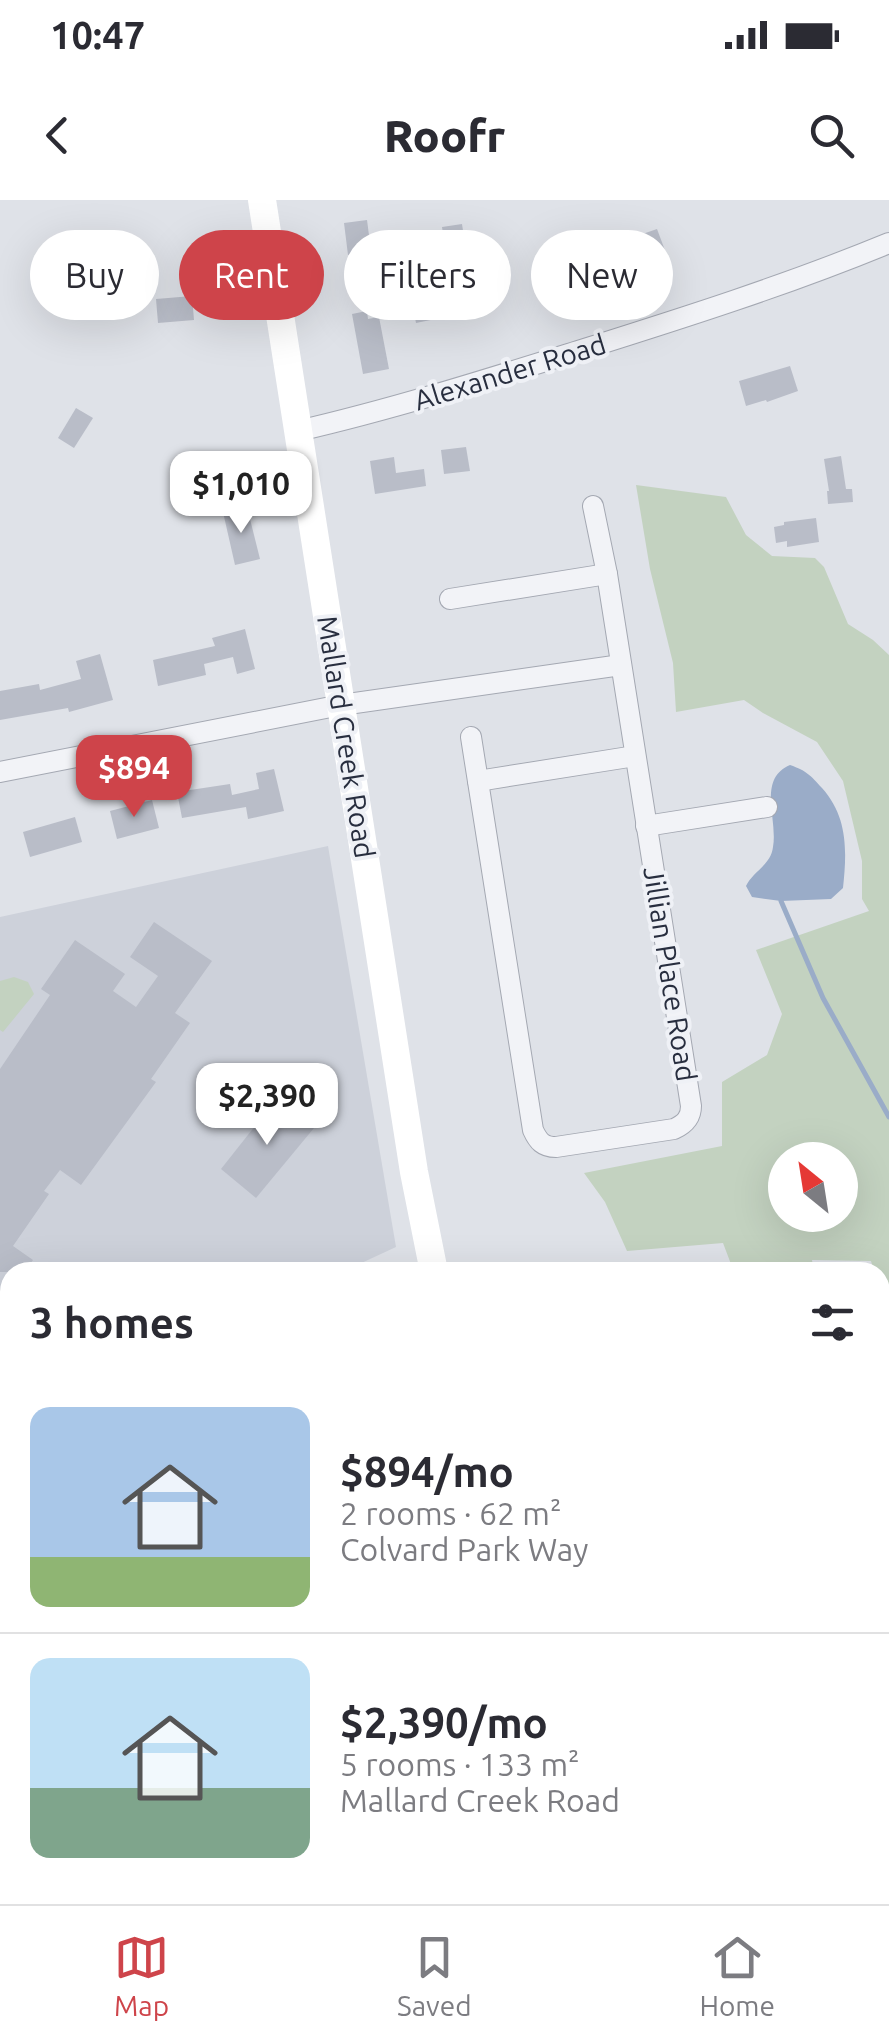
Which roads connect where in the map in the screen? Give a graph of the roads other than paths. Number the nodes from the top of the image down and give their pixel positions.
1 (262, 200) edge
2 (889, 244) edge
3 (298, 430) junction
4 (593, 506) dead end
5 (607, 574) junction
6 (450, 599) dead end
7 (621, 665) junction
8 (340, 705) junction
9 (471, 737) dead end
10 (636, 756) junction
11 (0, 772) edge
12 (478, 781) junction
13 (766, 807) dead end
14 (646, 826) junction
15 (432, 1262) edge

1 - 3 main road, Mallard Creek Road
2 - 3 street, Alexander Road
3 - 8 main road, Mallard Creek Road
4 - 5 street, Jillian Place Road
5 - 6 street
5 - 7 street, Jillian Place Road
7 - 8 street
7 - 10 street, Jillian Place Road
8 - 11 street
8 - 15 main road, Mallard Creek Road
9 - 12 street, Jillian Place Road
10 - 12 street
10 - 14 street, Jillian Place Road
12 - 14 street, Jillian Place Road
13 - 14 street

